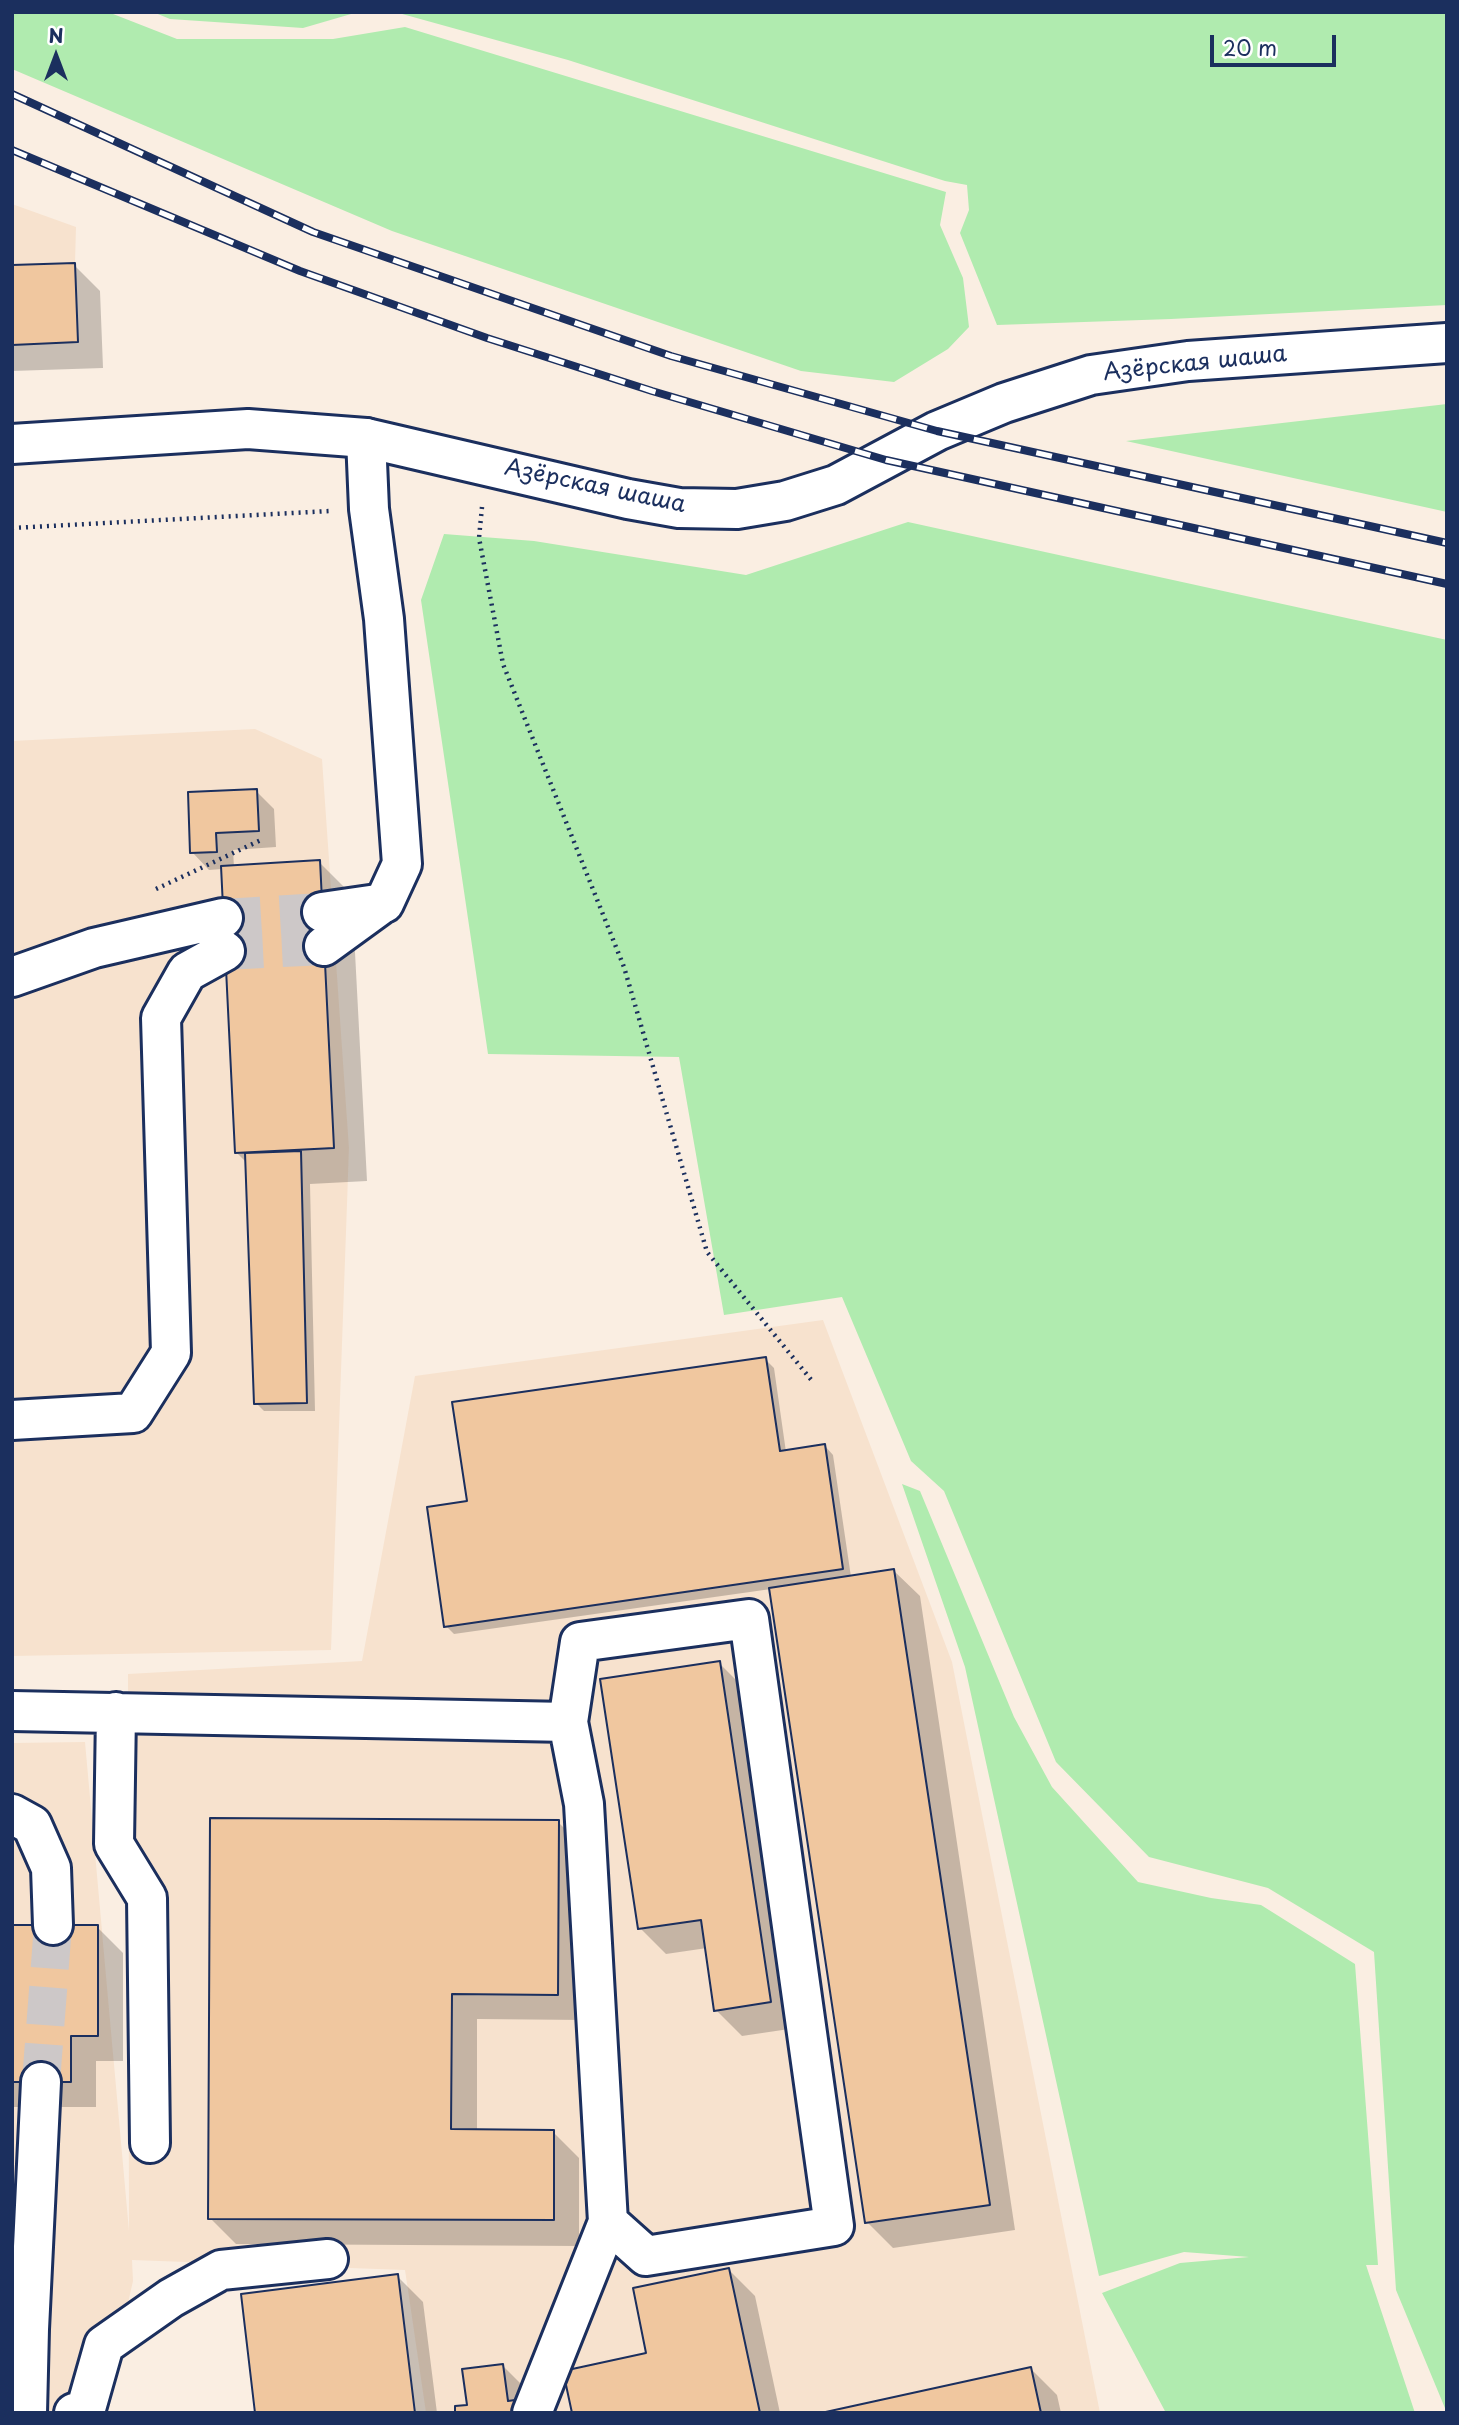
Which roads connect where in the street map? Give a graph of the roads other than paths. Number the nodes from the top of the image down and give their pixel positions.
1 (1447, 342) edge
2 (366, 438) junction
3 (12, 444) edge
4 (323, 929) tunnel mouth
5 (12, 977) edge
6 (12, 1420) edge
7 (12, 1710) edge
8 (116, 1713) junction
9 (568, 1722) junction
10 (12, 1814) edge
11 (53, 1925) tunnel mouth
12 (41, 2082) tunnel mouth
13 (150, 2143) dead end
14 (608, 2222) junction
15 (328, 2259) dead end
16 (27, 2413) edge
17 (74, 2413) edge
18 (532, 2413) edge

1 - 2 main road, Азёрская шаша
2 - 3 main road, Азёрская шаша
2 - 4 main road
5 - 6 main road
7 - 8 main road
8 - 9 main road
8 - 13 main road
9 - 14 main road
9 - 14 main road
10 - 11 main road
12 - 16 main road
14 - 18 main road
15 - 17 main road

